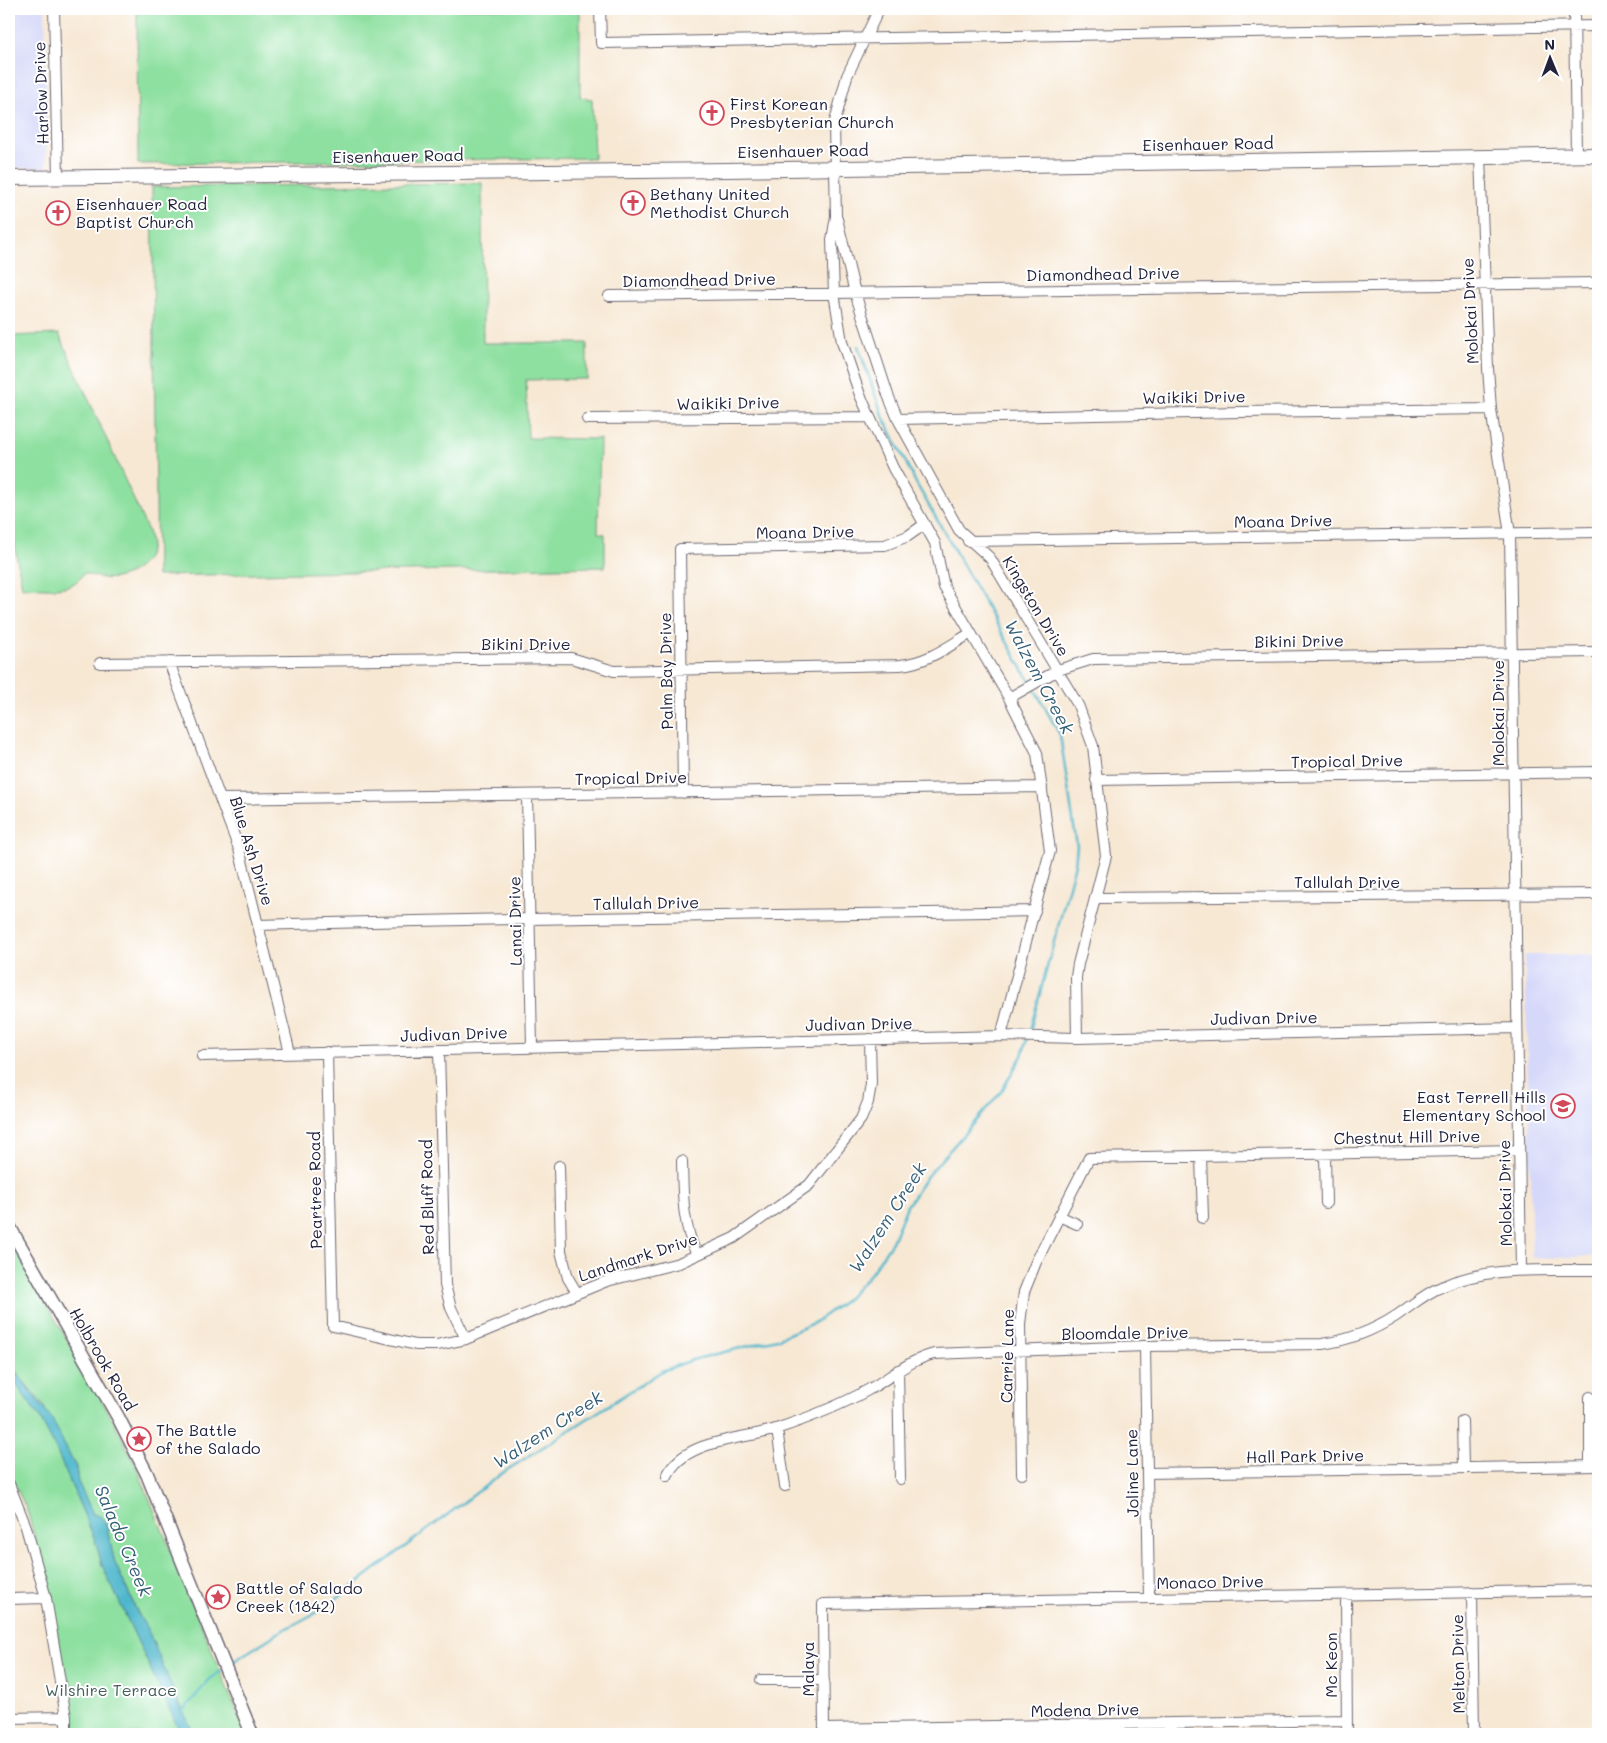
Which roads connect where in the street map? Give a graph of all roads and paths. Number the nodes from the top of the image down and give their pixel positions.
1 (54, 9) edge
2 (600, 9) edge
3 (879, 9) edge
4 (1574, 9) edge
5 (1574, 26) junction
6 (1598, 26) edge
7 (865, 38) junction
8 (1576, 156) junction
9 (1598, 156) edge
10 (1480, 157) junction
11 (834, 167) junction
12 (58, 177) junction
13 (9, 178) edge
14 (836, 216) junction
15 (1598, 283) edge
16 (1483, 284) junction
17 (834, 293) junction
18 (856, 293) junction
19 (609, 296) dead end
20 (1491, 409) junction
21 (869, 417) junction
22 (587, 419) dead end
23 (898, 419) junction
24 (925, 524) junction
25 (1598, 532) edge
26 (1510, 534) junction
27 (968, 541) junction
28 (680, 549) joint
29 (971, 632) junction
30 (1598, 652) edge
31 (1512, 653) junction
32 (169, 662) junction
33 (100, 663) dead end
34 (681, 670) junction
35 (1058, 670) junction
36 (1009, 698) junction
37 (1598, 772) edge
38 (1513, 774) junction
39 (1096, 780) junction
40 (1042, 787) junction
41 (683, 793) junction
42 (527, 795) junction
43 (221, 799) junction
44 (1598, 894) edge
45 (1515, 896) junction
46 (1096, 898) junction
47 (1035, 911) junction
48 (530, 920) junction
49 (258, 925) junction
50 (1517, 1028) junction
51 (1001, 1036) junction
52 (1077, 1038) junction
53 (870, 1039) junction
54 (532, 1047) junction
55 (439, 1050) junction
56 (327, 1052) junction
57 (290, 1053) junction
58 (202, 1056) dead end
59 (1519, 1150) junction
60 (1325, 1154) junction
61 (1201, 1156) junction
62 (1088, 1158) joint
63 (682, 1161) dead end
64 (559, 1166) dead end
65 (1326, 1203) dead end
66 (1059, 1216) junction
67 (1203, 1218) dead end
68 (1077, 1224) dead end
69 (9, 1226) edge
70 (697, 1255) junction
71 (1598, 1270) edge
72 (1521, 1271) junction
73 (577, 1293) junction
74 (333, 1326) joint
75 (466, 1339) junction
76 (1146, 1346) junction
77 (1020, 1350) junction
78 (898, 1370) junction
79 (1590, 1397) dead end
80 (1462, 1421) dead end
81 (777, 1429) junction
82 (1594, 1466) edge
83 (1463, 1468) junction
84 (1147, 1473) junction
85 (1022, 1474) dead end
86 (667, 1476) dead end
87 (900, 1479) dead end
88 (9, 1484) edge
89 (785, 1486) dead end
90 (1598, 1590) edge
91 (1472, 1592) junction
92 (1346, 1595) junction
93 (46, 1598) junction
94 (1149, 1598) junction
95 (9, 1599) edge
96 (823, 1604) joint
97 (761, 1680) dead end
98 (824, 1680) junction
99 (66, 1717) junction
100 (9, 1718) edge
101 (1346, 1720) junction
102 (824, 1732) edge
103 (66, 1734) edge
104 (252, 1734) edge
105 (1347, 1734) edge
106 (1474, 1734) edge

1 - 12 street, Harlow Drive
2 - 7 street
3 - 7 street, Kingston Drive
4 - 5 street
5 - 6 street
5 - 7 street
5 - 8 street
7 - 11 street, Kingston Drive
8 - 9 main road, Eisenhauer Road
8 - 10 main road, Eisenhauer Road
10 - 11 main road, Eisenhauer Road
10 - 16 street, Molokai Drive
11 - 12 main road, Eisenhauer Road
11 - 14 street, Kingston Drive
12 - 13 main road, Eisenhauer Road
14 - 17 street, Kingston Drive
14 - 18 street, Kingston Drive
15 - 16 street, Diamondhead Drive
16 - 18 street, Diamondhead Drive
16 - 20 street, Molokai Drive
17 - 18 street, Diamondhead Drive
17 - 19 street, Diamondhead Drive
17 - 21 street, Kingston Drive
18 - 23 street, Kingston Drive
20 - 23 street, Waikiki Drive
20 - 26 street, Molokai Drive
21 - 22 street, Waikiki Drive
21 - 24 street, Kingston Drive
23 - 27 street, Kingston Drive
24 - 28 street, Moana Drive
24 - 29 street, Kingston Drive
25 - 26 street, Moana Drive
26 - 27 street, Moana Drive
26 - 31 street, Molokai Drive
27 - 35 street, Kingston Drive
28 - 34 street, Palm Bay Drive
29 - 34 street, Bikini Drive
29 - 36 street, Kingston Drive
30 - 31 street, Bikini Drive
31 - 35 street, Bikini Drive
31 - 38 street, Molokai Drive
32 - 33 street, Bikini Drive
32 - 34 street, Bikini Drive
32 - 43 street, Blue Ash Drive
34 - 41 street, Palm Bay Drive
35 - 36 street, Bikini Drive
35 - 39 street, Kingston Drive
36 - 40 street, Kingston Drive
37 - 38 street, Tropical Drive
38 - 39 street, Tropical Drive
38 - 45 street, Molokai Drive
39 - 46 street, Kingston Drive
40 - 41 street, Tropical Drive
40 - 47 street, Kingston Drive
41 - 42 street, Tropical Drive
42 - 43 street, Tropical Drive
42 - 48 street, Lanai Drive
43 - 49 street, Blue Ash Drive
44 - 45 street, Tallulah Drive
45 - 46 street, Tallulah Drive
45 - 50 street, Molokai Drive
46 - 52 street, Kingston Drive
47 - 48 street, Tallulah Drive
47 - 51 street, Kingston Drive
48 - 49 street, Tallulah Drive
48 - 54 street, Lanai Drive
49 - 57 street, Blue Ash Drive
50 - 52 street, Judivan Drive
50 - 59 street, Molokai Drive
51 - 52 street, Judivan Drive
51 - 53 street, Judivan Drive
53 - 54 street, Judivan Drive
53 - 70 street, Landmark Drive
54 - 55 street, Judivan Drive
55 - 56 street, Judivan Drive
55 - 75 street, Red Bluff Road
56 - 57 street, Judivan Drive
56 - 74 street, Peartree Road
57 - 58 street, Judivan Drive
59 - 60 street, Chestnut Hill Drive
59 - 72 street, Molokai Drive
60 - 61 street, Chestnut Hill Drive
60 - 65 street, Chestnut Hill Drive
61 - 62 street, Chestnut Hill Drive
61 - 67 street
62 - 66 street, Carrie Lane
63 - 70 street
64 - 73 street
66 - 68 street
66 - 77 street, Carrie Lane
69 - 104 street, Holbrook Road
70 - 73 street, Landmark Drive
71 - 72 street, Bloomdale Drive
72 - 76 street, Bloomdale Drive
73 - 75 street, Landmark Drive
74 - 75 street, Landmark Drive
76 - 77 street, Bloomdale Drive
76 - 84 street, Joline Lane
77 - 78 street, Bloomdale Drive
77 - 85 street, Carrie Lane
78 - 81 street, Bloomdale Drive
78 - 87 street
79 - 82 street, Hall Park Drive
80 - 83 street
81 - 86 street, Bloomdale Drive
81 - 89 street
82 - 83 street, Hall Park Drive
83 - 84 street, Hall Park Drive
84 - 94 street, Joline Lane
88 - 93 street
90 - 91 street, Monaco Drive
91 - 92 street, Monaco Drive
91 - 106 street, Melton Drive
92 - 94 street, Monaco Drive
92 - 101 street, Mc Keon
93 - 95 street
93 - 99 street
94 - 96 street, Monaco Drive
96 - 98 street, Malaya
97 - 98 street
98 - 102 street, Malaya
99 - 100 street
99 - 103 street
101 - 102 street, Modena Drive
101 - 105 street, Mc Keon

